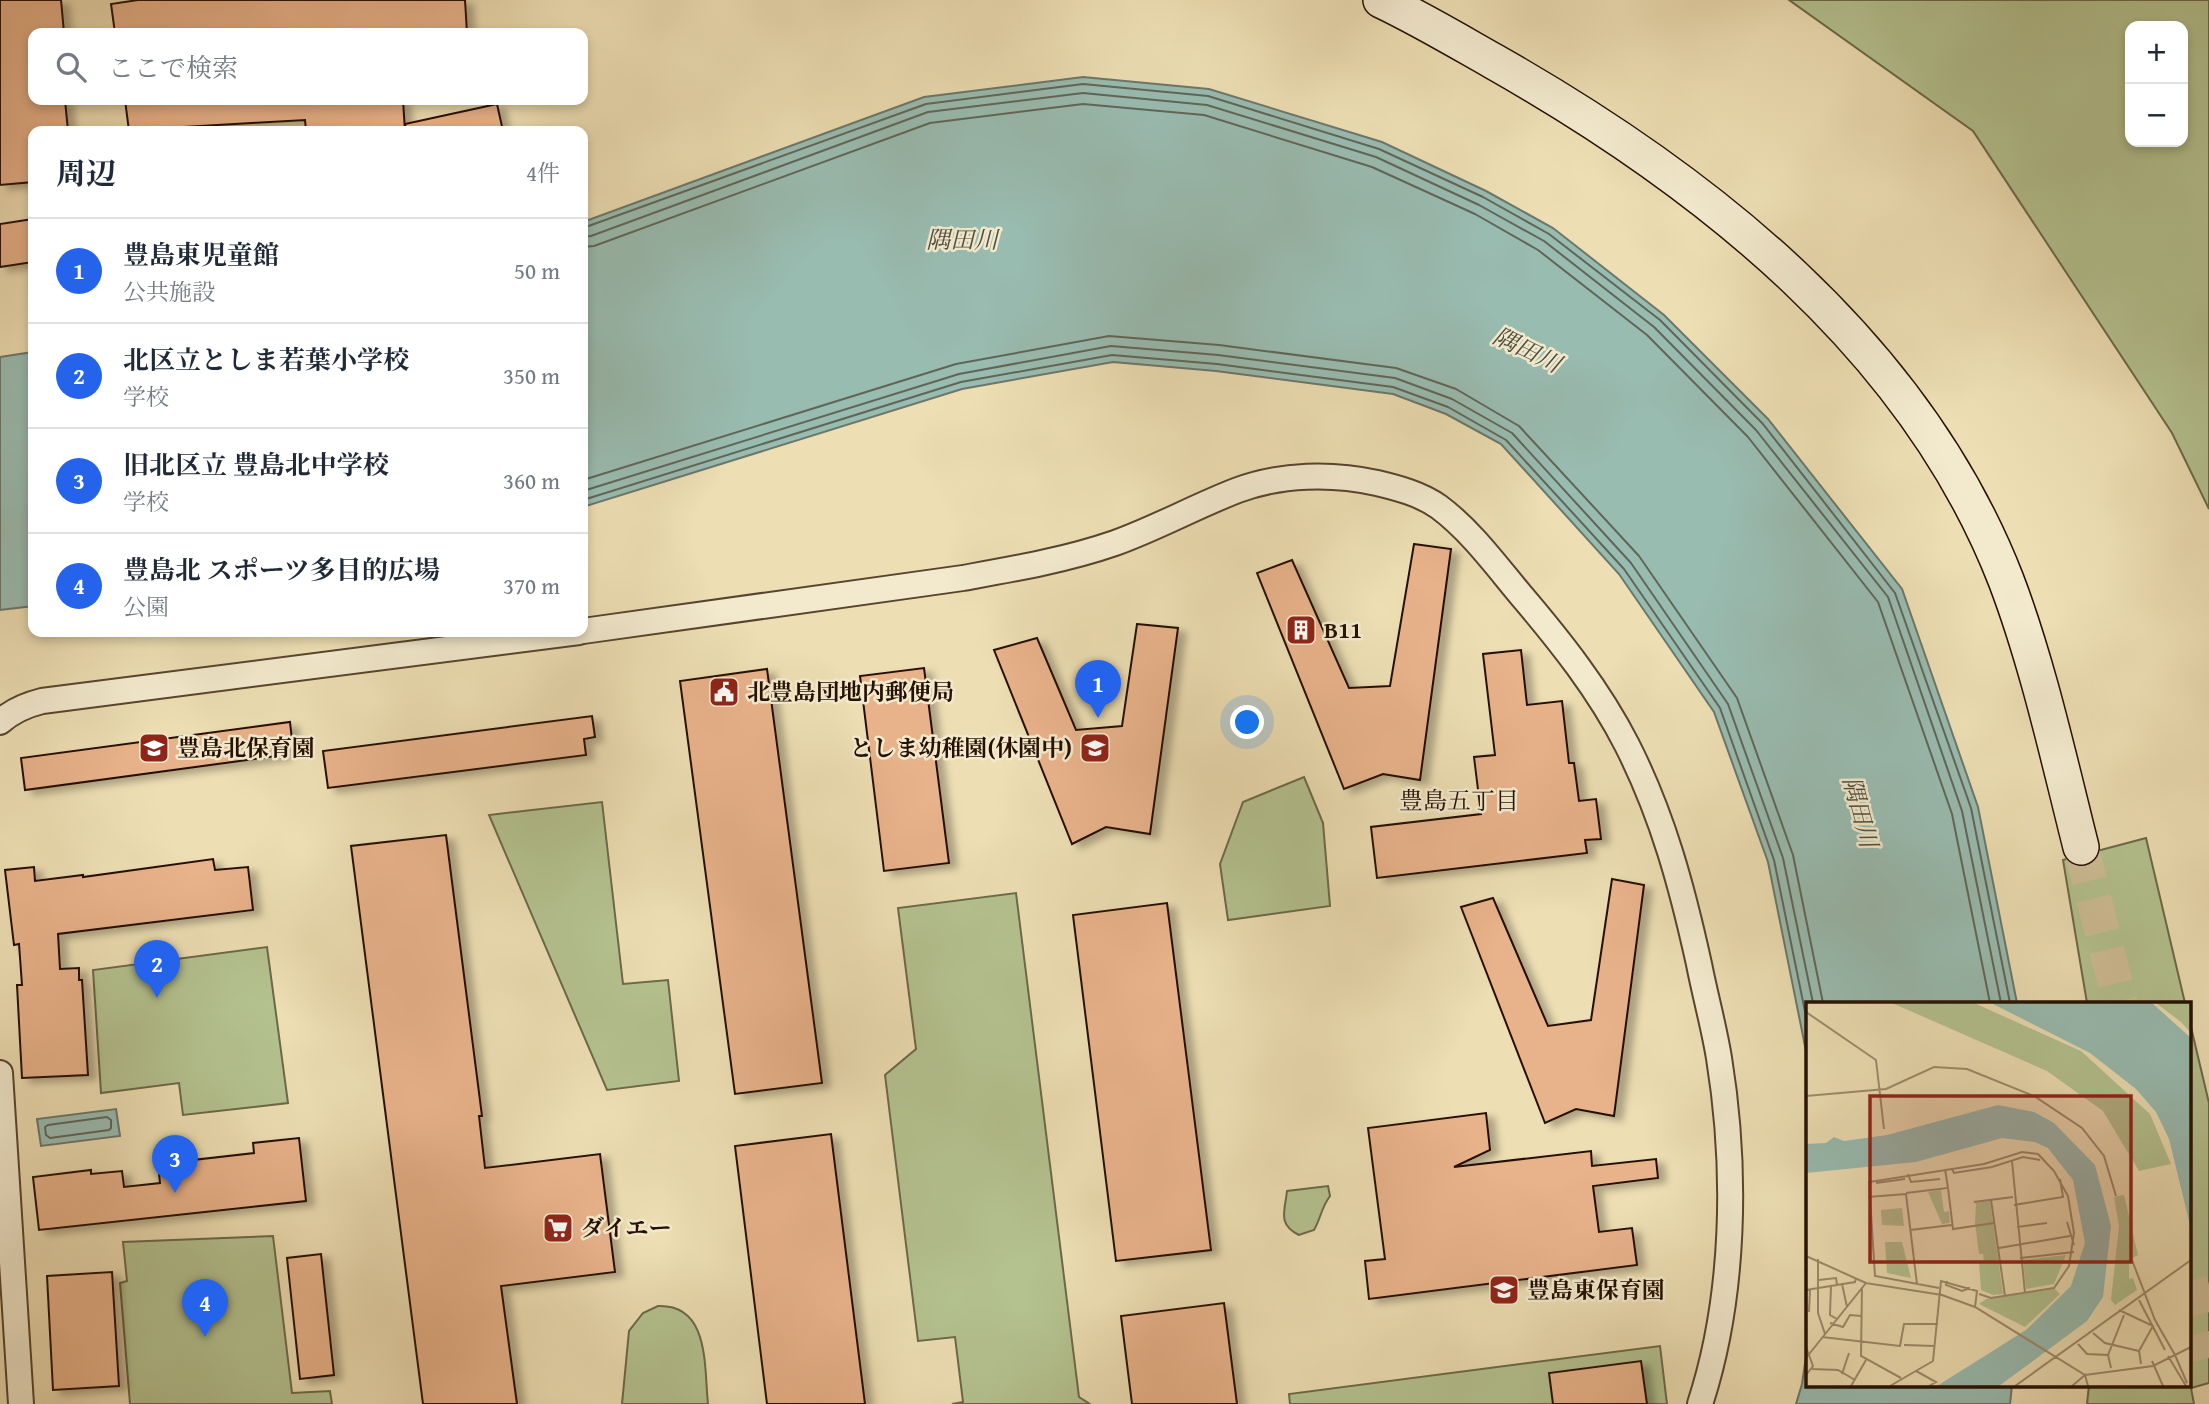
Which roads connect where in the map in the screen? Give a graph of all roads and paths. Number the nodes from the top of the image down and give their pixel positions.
1 (1381, 0) edge
2 (588, 630) edge
3 (535, 637) edge
4 (0, 722) edge
5 (2081, 847) tunnel mouth
6 (0, 1073) edge
7 (21, 1404) edge
8 (1700, 1404) edge

1 - 5 street
2 - 8 street
3 - 4 street
6 - 7 street

